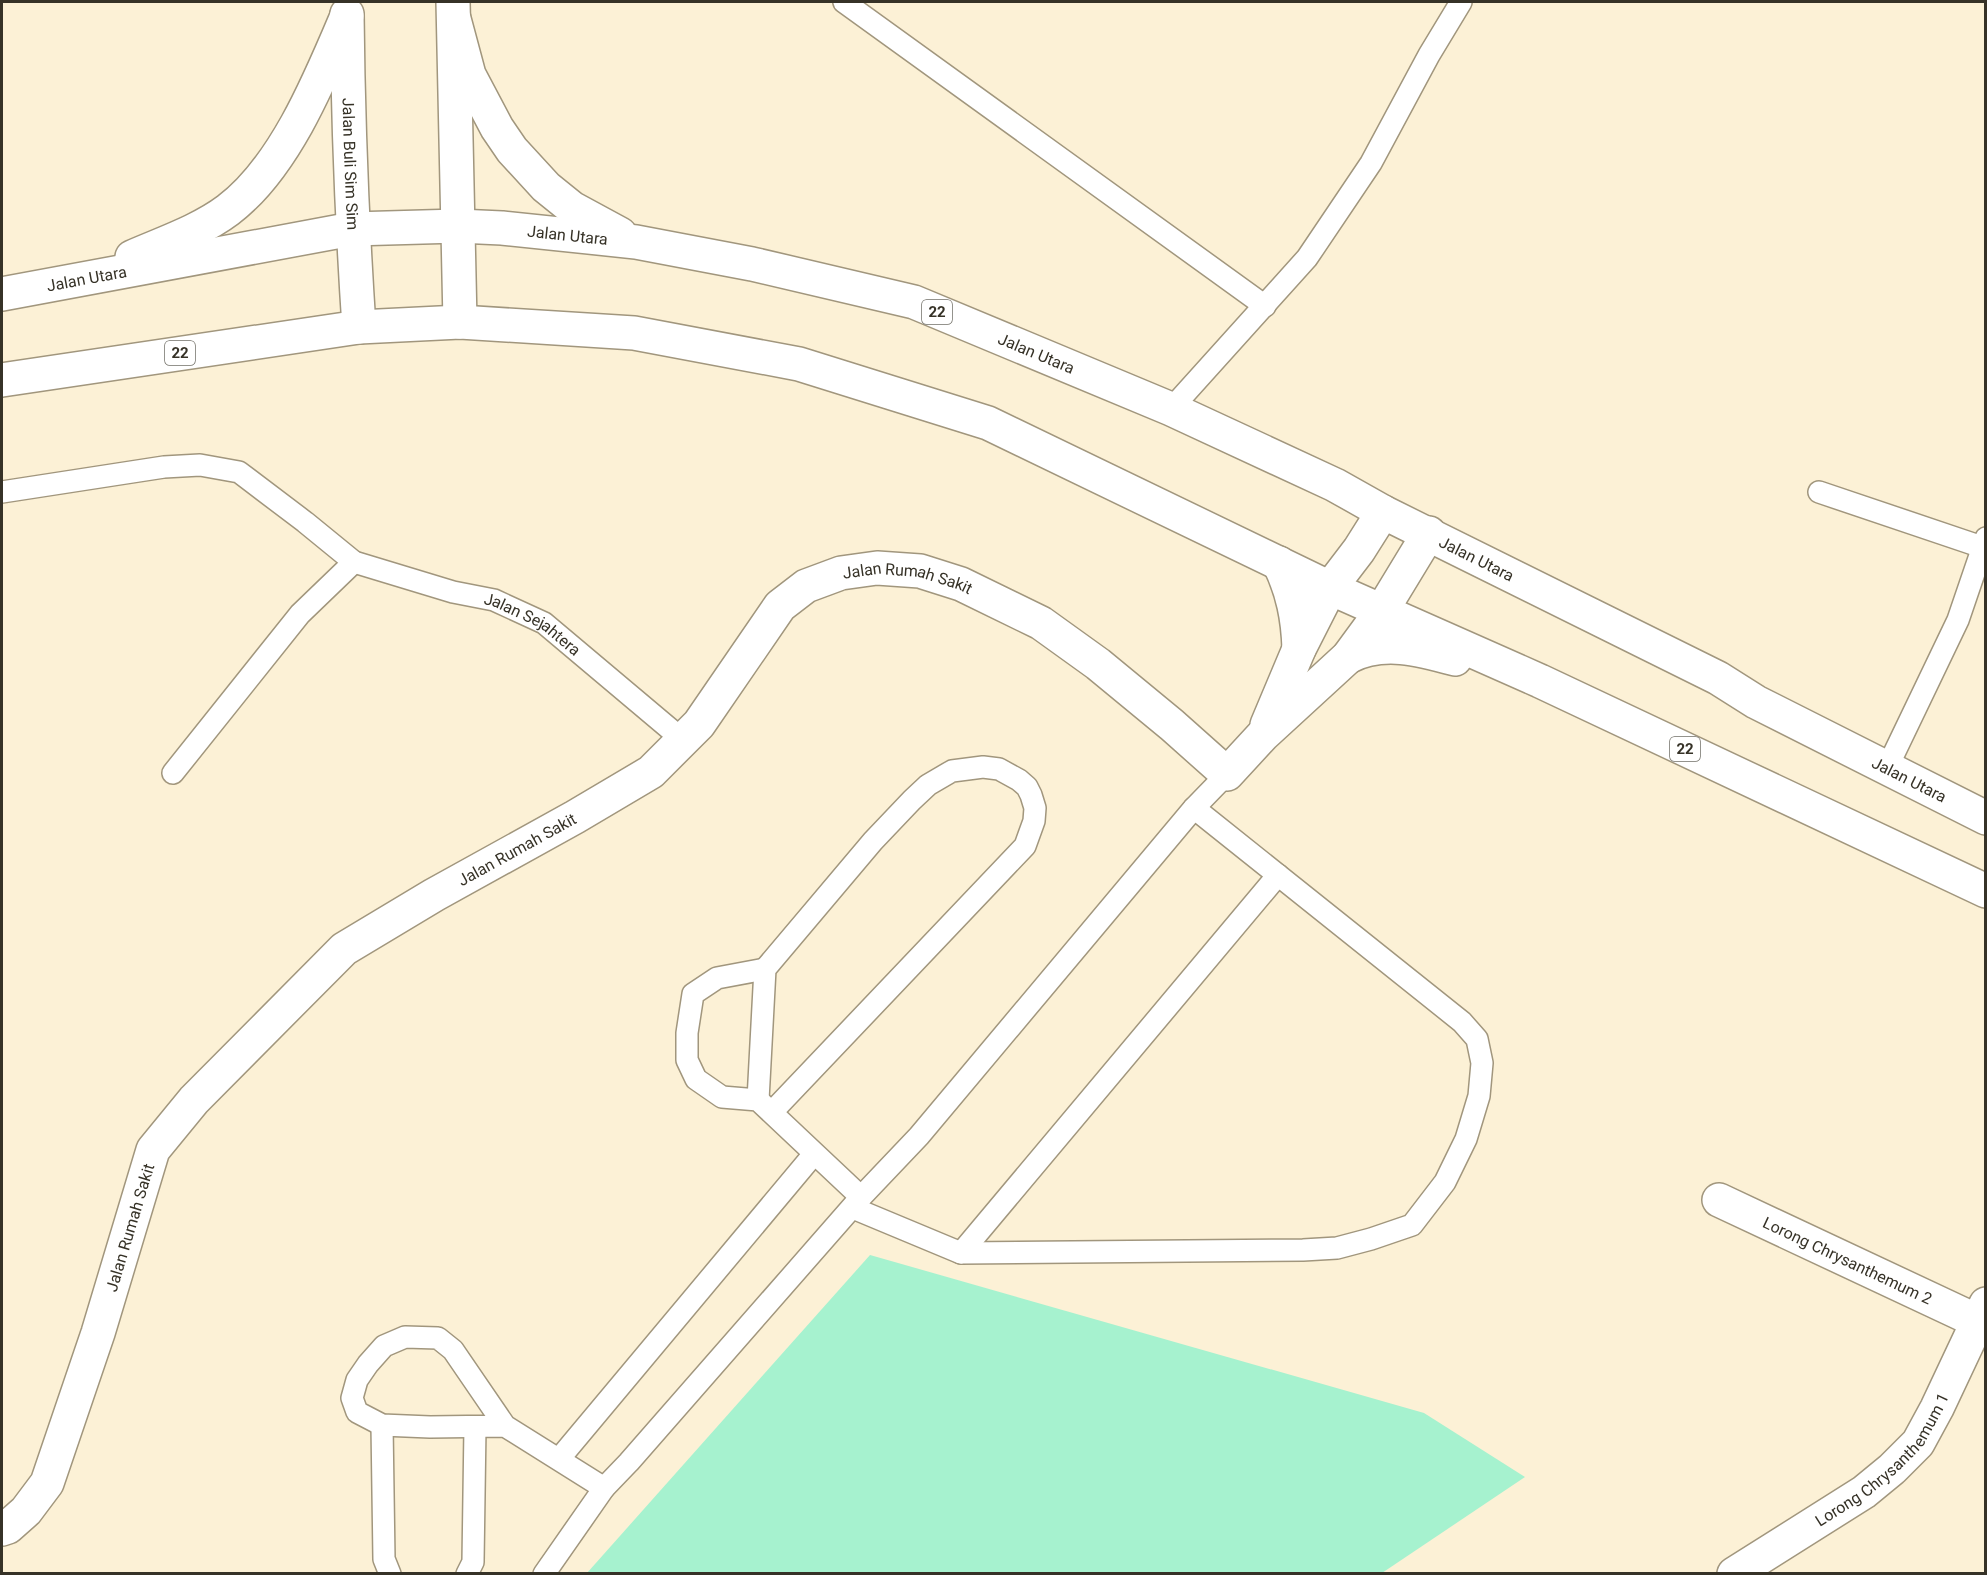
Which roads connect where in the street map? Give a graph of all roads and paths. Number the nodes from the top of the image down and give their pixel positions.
1 (844, 2) edge
2 (1461, 2) edge
3 (347, 9) edge
4 (453, 10) edge
5 (458, 226) junction
6 (352, 229) junction
7 (636, 242) junction
8 (81, 279) junction
9 (2, 294) edge
10 (1265, 306) junction
11 (460, 322) junction
12 (359, 327) junction
13 (2, 380) edge
14 (1171, 409) junction
15 (2, 492) edge
16 (1819, 492) dead end
17 (1383, 512) junction
18 (1429, 533) junction
19 (1984, 543) edge
20 (354, 562) junction
21 (1279, 563) junction
22 (1330, 588) junction
23 (1381, 612) junction
24 (1299, 649) junction
25 (1348, 657) junction
26 (1540, 681) junction
27 (1263, 735) junction
28 (683, 740) junction
29 (1887, 768) junction
30 (173, 773) dead end
31 (1227, 774) junction
32 (1194, 808) junction
33 (1986, 818) edge
34 (1278, 875) junction
35 (1986, 891) edge
36 (765, 969) junction
37 (765, 1106) junction
38 (814, 1154) junction
39 (1719, 1200) dead end
40 (857, 1203) junction
41 (961, 1253) junction
42 (1982, 1312) edge
43 (382, 1425) junction
44 (505, 1426) junction
45 (475, 1427) junction
46 (559, 1459) junction
47 (604, 1488) junction
48 (5, 1528) edge
49 (390, 1574) edge
50 (467, 1574) edge
51 (544, 1574) edge
52 (1734, 1574) edge

1 - 10 lane
2 - 10 lane
3 - 6 main road, Jalan Buli Sim Sim
3 - 8 main road
4 - 5 main road
4 - 7 main road
5 - 6 main road, Jalan Utara / 22
5 - 7 main road, Jalan Utara / 22
5 - 11 main road
6 - 8 main road, Jalan Utara / 22
6 - 12 main road, Jalan Buli Sim Sim
7 - 14 main road, Jalan Utara / 22
8 - 9 main road, Jalan Utara / 22
10 - 14 lane
11 - 12 main road, 22
11 - 21 main road, 22
12 - 13 main road, 22
14 - 17 main road, Jalan Utara / 22
15 - 20 lane
16 - 19 lane
17 - 18 main road, Jalan Utara / 22
17 - 22 main road
18 - 23 main road
18 - 29 main road, Jalan Utara / 22
19 - 29 lane
20 - 28 lane, Jalan Sejahtera
20 - 30 lane
21 - 22 main road, 22
21 - 24 main road
22 - 23 main road, 22
22 - 24 main road
23 - 25 main road
23 - 26 main road, 22
24 - 27 main road
25 - 26 main road
25 - 27 main road
26 - 35 main road, 22
27 - 31 main road
28 - 31 main road, Jalan Rumah Sakit
28 - 48 main road, Jalan Rumah Sakit
29 - 33 main road, Jalan Utara / 22
31 - 32 lane
32 - 34 lane
32 - 40 lane
34 - 41 lane
34 - 41 lane
36 - 37 lane
36 - 37 lane
36 - 37 lane
37 - 38 lane
38 - 40 lane
38 - 46 lane
39 - 42 main road, Lorong Chrysanthemum 2
40 - 41 lane
40 - 47 lane
42 - 52 main road, Lorong Chrysanthemum 1
43 - 44 lane
43 - 45 lane
43 - 49 lane
44 - 45 lane
44 - 46 lane
45 - 50 lane
46 - 47 lane
47 - 51 lane

